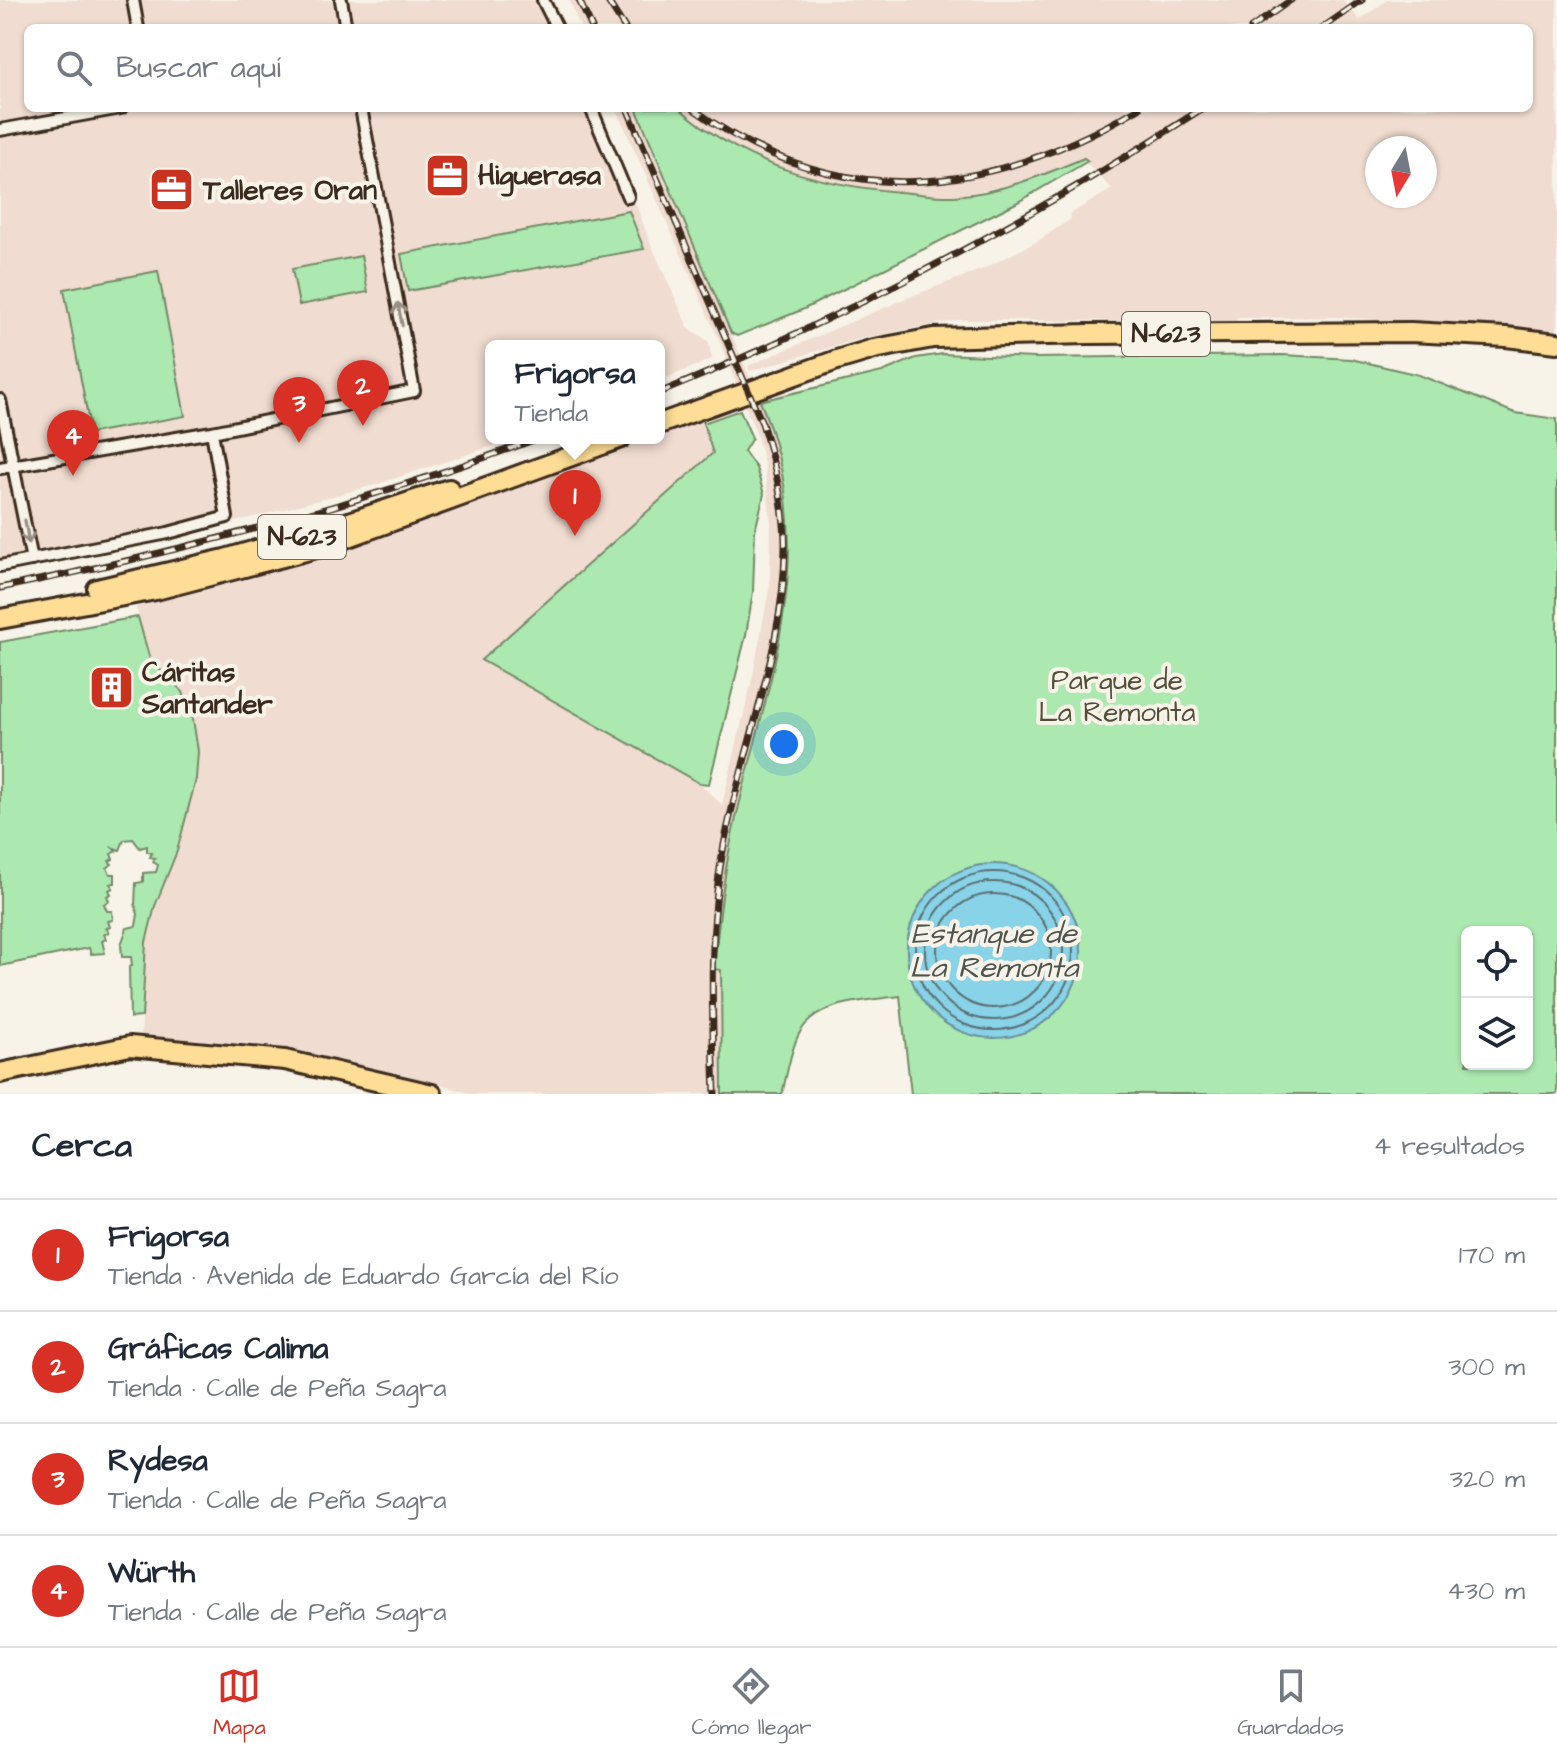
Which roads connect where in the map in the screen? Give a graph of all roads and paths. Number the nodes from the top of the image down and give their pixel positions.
1 (133, 0) edge
2 (341, 0) edge
3 (543, 0) edge
4 (137, 24) edge
5 (345, 24) edge
6 (552, 24) edge
7 (99, 112) edge
8 (362, 112) edge
9 (593, 112) edge
10 (0, 130) edge
11 (628, 197) dead end
12 (1557, 343) edge
13 (781, 379) junction
14 (0, 400) edge
15 (665, 414) edge
16 (665, 422) edge
17 (212, 432) junction
18 (579, 444) edge
19 (604, 444) edge
20 (13, 466) junction
21 (0, 468) edge
22 (32, 560) junction
23 (0, 566) edge
24 (0, 608) edge
25 (0, 619) edge
26 (0, 1073) edge
27 (432, 1094) edge

1 - 4 street
2 - 5 street
3 - 6 street
7 - 10 street
17 -> 8 street
9 - 11 street
12 - 13 highway, N-623
13 - 15 highway, N-623
13 - 16 highway, N-623
14 - 20 street
17 - 20 street
17 - 22 street
18 - 24 highway, N-623
19 - 25 highway, N-623
20 - 21 street
20 -> 22 street
22 - 23 street
26 - 27 highway

